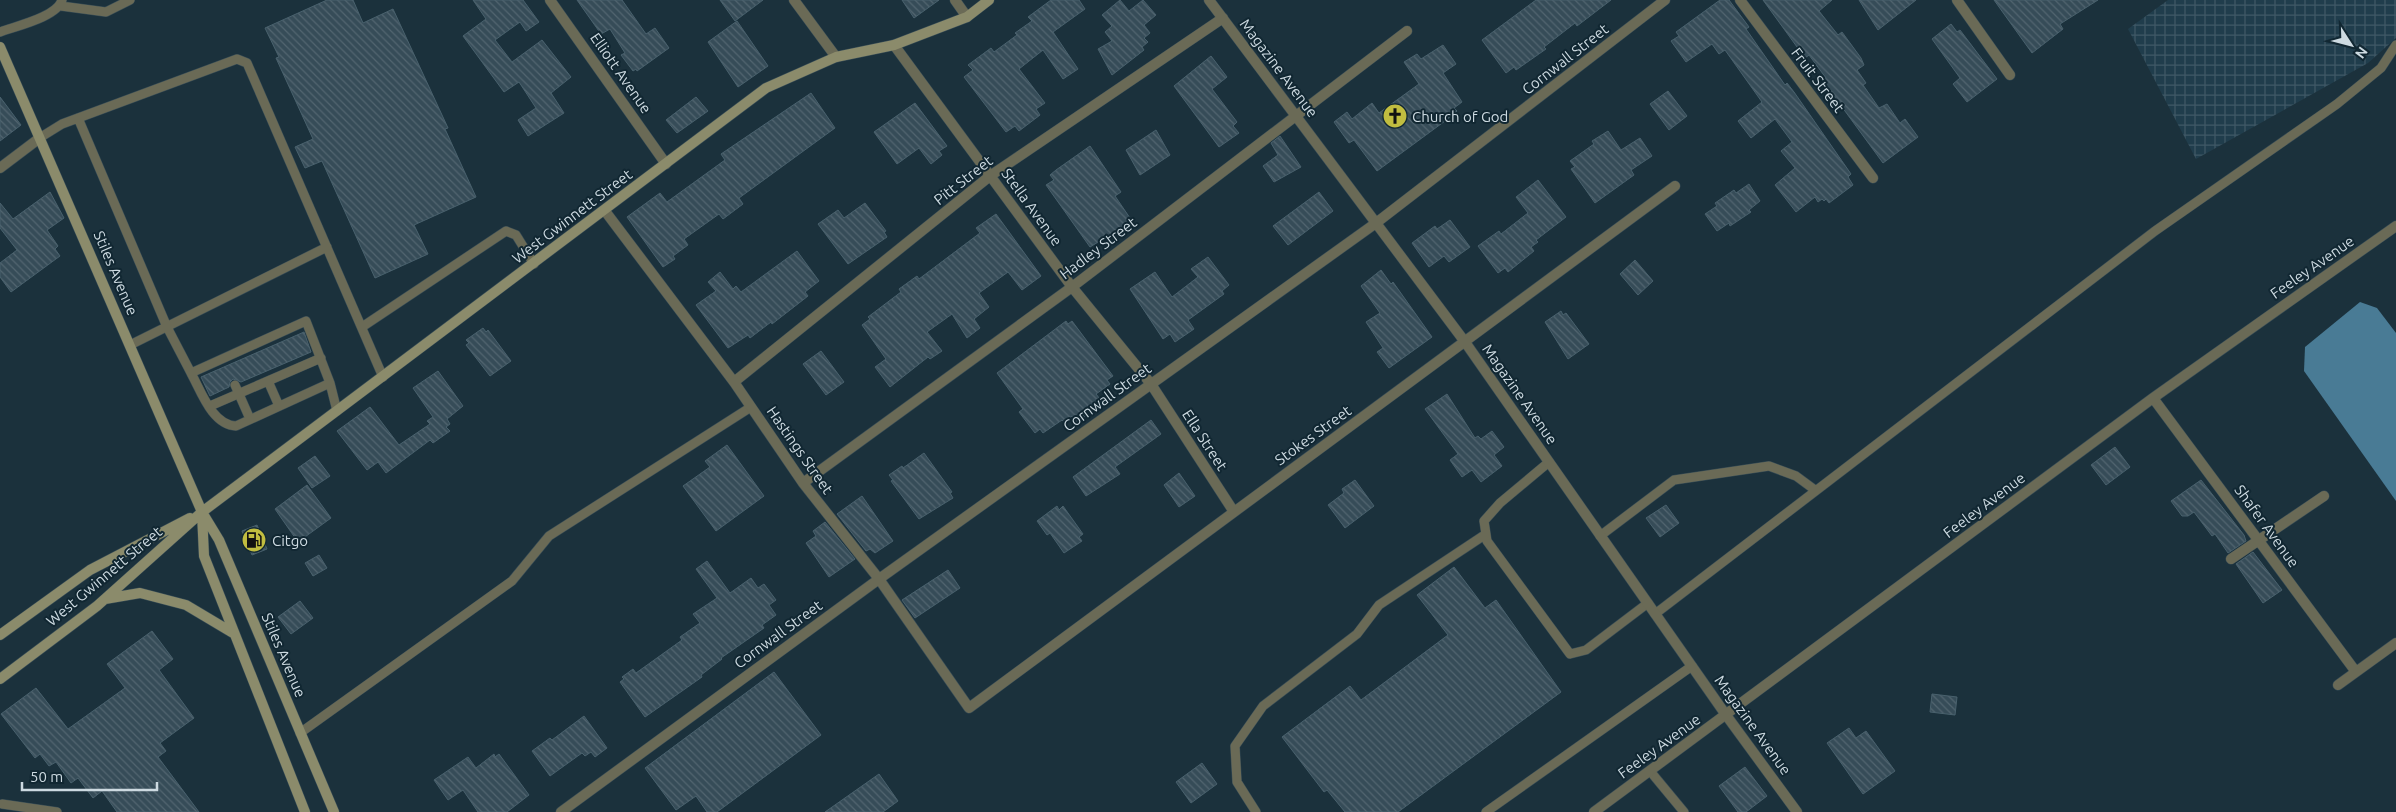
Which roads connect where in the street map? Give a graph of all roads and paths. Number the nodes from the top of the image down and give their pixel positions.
1 (130, 0) edge
2 (550, 0) edge
3 (794, 0) edge
4 (954, 0) edge
5 (990, 0) edge
6 (1209, 0) edge
7 (1665, 0) edge
8 (1740, 0) edge
9 (1957, 0) edge
10 (62, 3) edge
11 (967, 17) junction
12 (1223, 18) junction
13 (1407, 31) dead end
14 (0, 32) edge
15 (894, 44) junction
16 (2396, 45) edge
17 (0, 47) edge
18 (836, 56) junction
19 (2010, 75) dead end
20 (1296, 116) junction
21 (78, 118) junction
22 (41, 137) junction
23 (666, 164) junction
24 (0, 168) edge
25 (990, 176) junction
26 (1873, 178) dead end
27 (1675, 186) dead end
28 (605, 211) junction
29 (1376, 223) junction
30 (2396, 226) edge
31 (327, 247) junction
32 (534, 264) junction
33 (1072, 287) junction
34 (167, 327) junction
35 (362, 327) junction
36 (1465, 342) junction
37 (130, 345) junction
38 (321, 358) junction
39 (191, 373) junction
40 (383, 377) junction
41 (268, 381) junction
42 (734, 382) junction
43 (330, 383) junction
44 (1150, 384) junction
45 (236, 389) junction
46 (2153, 398) junction
47 (210, 406) junction
48 (278, 406) junction
49 (751, 407) junction
50 (337, 411) junction
51 (250, 419) junction
52 (1549, 462) junction
53 (803, 483) junction
54 (1815, 490) junction
55 (2324, 496) dead end
56 (202, 512) junction
57 (1234, 512) junction
58 (1486, 534) junction
59 (1600, 536) junction
60 (2259, 542) junction
61 (2231, 560) dead end
62 (879, 579) junction
63 (104, 599) junction
64 (1648, 603) junction
65 (1655, 614) junction
66 (233, 633) junction
67 (0, 635) edge
68 (2396, 643) edge
69 (1692, 666) junction
70 (2356, 672) junction
71 (0, 678) edge
72 (2338, 685) dead end
73 (969, 708) joint
74 (1726, 715) junction
75 (300, 733) junction
76 (1650, 771) junction
77 (1, 806) edge
78 (57, 812) edge
79 (305, 812) edge
80 (334, 812) edge
81 (561, 812) edge
82 (1256, 812) edge
83 (1486, 812) edge
84 (1594, 812) edge
85 (1684, 812) edge
86 (1797, 812) edge

1 - 10 lane
2 - 23 street, Elliott Avenue
3 - 18 street
4 - 11 street
5 - 11 main road, West Gwinnett Street
6 - 12 street, Magazine Avenue
7 - 29 street, Cornwall Street
8 - 26 street, Fruit Street
9 - 19 street
10 - 14 lane
11 - 15 main road, West Gwinnett Street
12 - 20 street, Magazine Avenue
12 - 25 street, Pitt Street
13 - 20 street, Hadley Street
15 - 18 main road, West Gwinnett Street
15 - 25 street, Stella Avenue
16 - 54 lane
17 - 22 main road, Stiles Avenue
18 - 23 main road, West Gwinnett Street
20 - 29 street, Magazine Avenue
20 - 33 street, Hadley Street
21 - 22 lane
21 - 31 lane
21 - 34 lane
22 - 24 street
22 - 37 main road, Stiles Avenue
23 - 28 main road, West Gwinnett Street
25 - 33 street, Stella Avenue
25 - 42 street, Pitt Street
27 - 36 street, Stokes Street
28 - 32 main road, West Gwinnett Street
28 - 42 street, Hastings Street
29 - 36 street, Magazine Avenue
29 - 44 street, Cornwall Street
30 - 46 street, Feeley Avenue
31 - 34 lane
31 - 35 lane
32 - 35 lane
32 - 40 main road, West Gwinnett Street
33 - 44 street, Stella Avenue
33 - 53 street, Hadley Street
34 - 37 lane
34 - 39 lane
35 - 40 lane
36 - 52 street, Magazine Avenue
36 - 57 street, Stokes Street
37 - 56 main road, Stiles Avenue
38 - 39 lane
38 - 41 lane
38 - 43 lane
39 - 47 lane
40 - 50 main road, West Gwinnett Street
41 - 45 lane
41 - 48 lane
42 - 49 street, Hastings Street
43 - 48 lane
43 - 50 lane
44 - 57 street, Ella Street
44 - 62 street, Cornwall Street
45 - 47 lane
45 - 51 lane
46 - 60 street, Shafer Avenue
46 - 74 street, Feeley Avenue
47 - 51 lane
48 - 51 lane
49 - 53 street, Hastings Street
49 - 75 lane
50 - 56 main road, West Gwinnett Street
52 - 58 lane
52 - 59 street, Magazine Avenue
53 - 62 street, Hastings Street
54 - 59 lane
54 - 65 lane
55 - 60 street
56 - 63 main road, West Gwinnett Street
56 - 66 main road, Stiles Avenue
56 - 67 main road, West Gwinnett Street
56 - 75 main road, Stiles Avenue
57 - 73 street, Stokes Street
58 - 64 lane
58 - 82 lane
59 - 64 street, Magazine Avenue
60 - 61 street
60 - 70 street, Shafer Avenue
62 - 73 street, Hastings Street
62 - 81 street, Cornwall Street
63 - 66 main road
63 - 71 main road, West Gwinnett Street
64 - 65 street, Magazine Avenue
65 - 69 street, Magazine Avenue
66 - 79 main road, Stiles Avenue
68 - 70 street
69 - 74 street, Magazine Avenue
69 - 83 lane
70 - 72 street
74 - 76 street, Feeley Avenue
74 - 86 street, Magazine Avenue
75 - 80 main road, Stiles Avenue
76 - 84 street, Feeley Avenue
76 - 85 lane
77 - 78 lane

